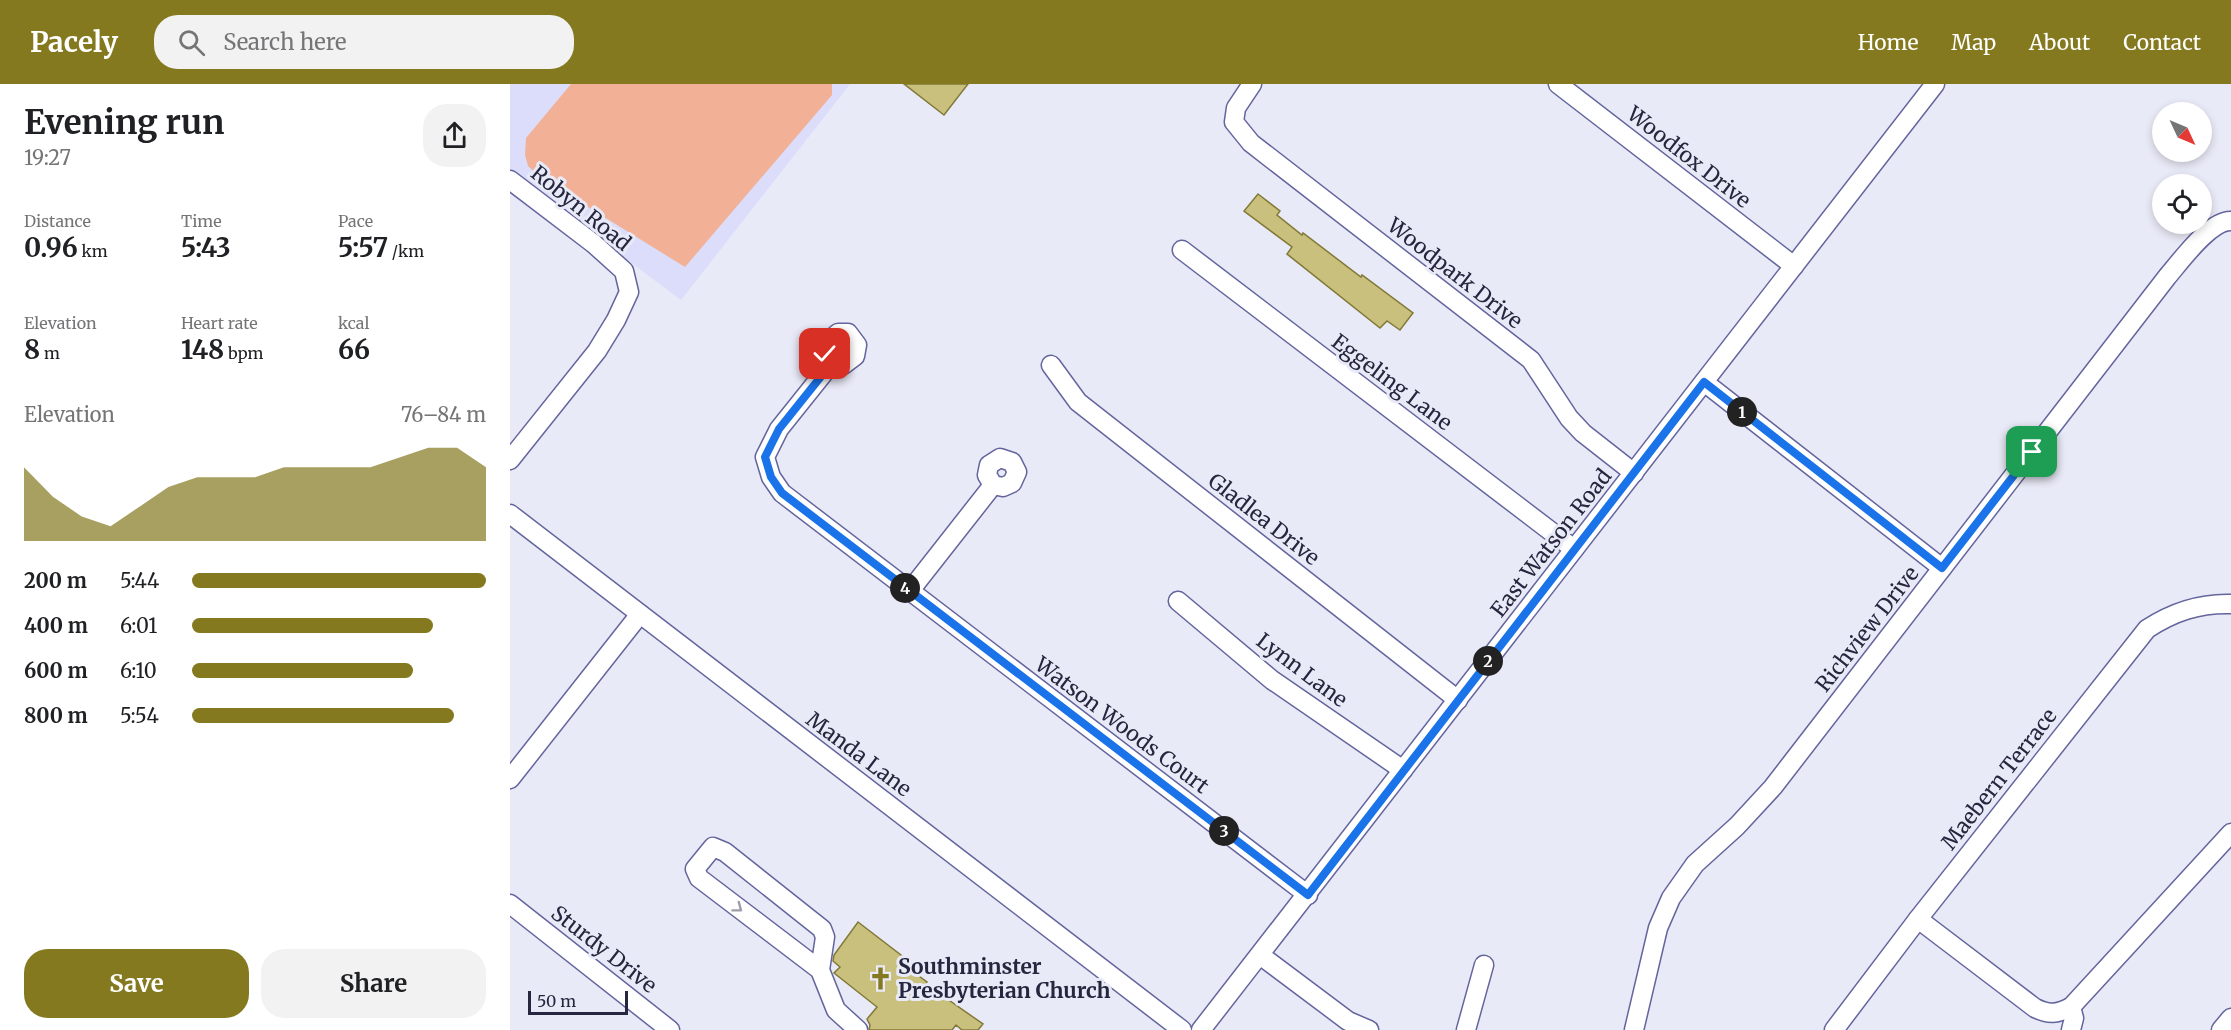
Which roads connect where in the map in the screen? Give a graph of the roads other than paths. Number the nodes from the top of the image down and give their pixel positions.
1 (1252, 84) edge
2 (1558, 84) edge
3 (1929, 86) edge
4 (510, 180) edge
5 (2229, 217) edge
6 (1182, 250) dead end
7 (1794, 266) junction
8 (831, 364) dead end
9 (1051, 366) dead end
10 (1704, 382) junction
11 (510, 460) edge
12 (1634, 473) junction
13 (993, 485) dead end
14 (510, 514) edge
15 (1575, 549) junction
16 (1942, 568) junction
17 (909, 592) junction
18 (1178, 601) dead end
19 (2231, 604) edge
20 (640, 614) junction
21 (1458, 700) junction
22 (1403, 770) junction
23 (510, 778) edge
24 (2231, 833) edge
25 (1308, 895) junction
26 (510, 904) edge
27 (1918, 919) junction
28 (1260, 955) junction
29 (1484, 965) dead end
30 (820, 970) junction
31 (2071, 1007) junction
32 (2041, 1011) junction
33 (2231, 1018) edge
34 (670, 1030) edge
35 (858, 1030) edge
36 (1182, 1030) edge
37 (1201, 1030) edge
38 (1369, 1030) edge
39 (1466, 1030) edge
40 (1634, 1030) edge
41 (1834, 1030) edge
42 (2044, 1030) edge
43 (2071, 1030) edge
44 (2221, 1030) edge

1 - 12 street, Woodpark Drive
2 - 7 street, Woodfox Drive
3 - 7 street, East Watson Road
4 - 11 street, Robyn Road
5 - 16 street, Richview Drive
6 - 15 street, Eggeling Lane
7 - 10 street, East Watson Road
8 - 17 street, Watson Woods Court
9 - 21 street, Gladlea Drive
10 - 12 street, East Watson Road
10 - 16 street
12 - 15 street, East Watson Road
13 - 17 street
14 - 20 street, Manda Lane
15 - 21 street, East Watson Road
16 - 40 street, Richview Drive
17 - 25 street, Watson Woods Court
18 - 22 street, Lynn Lane
19 - 27 street, Maebern Terrace
20 - 23 street
20 - 36 street, Manda Lane
21 - 22 street, East Watson Road
22 - 25 street, East Watson Road
24 - 31 street
25 - 28 street, East Watson Road
26 - 34 street, Sturdy Drive
27 - 32 street
27 - 41 street, Maebern Terrace
28 - 37 street, East Watson Road
28 - 38 street
29 - 39 street
30 -> 30 street
30 - 35 street
31 - 32 street
31 - 43 street
32 - 42 street
33 - 44 street

